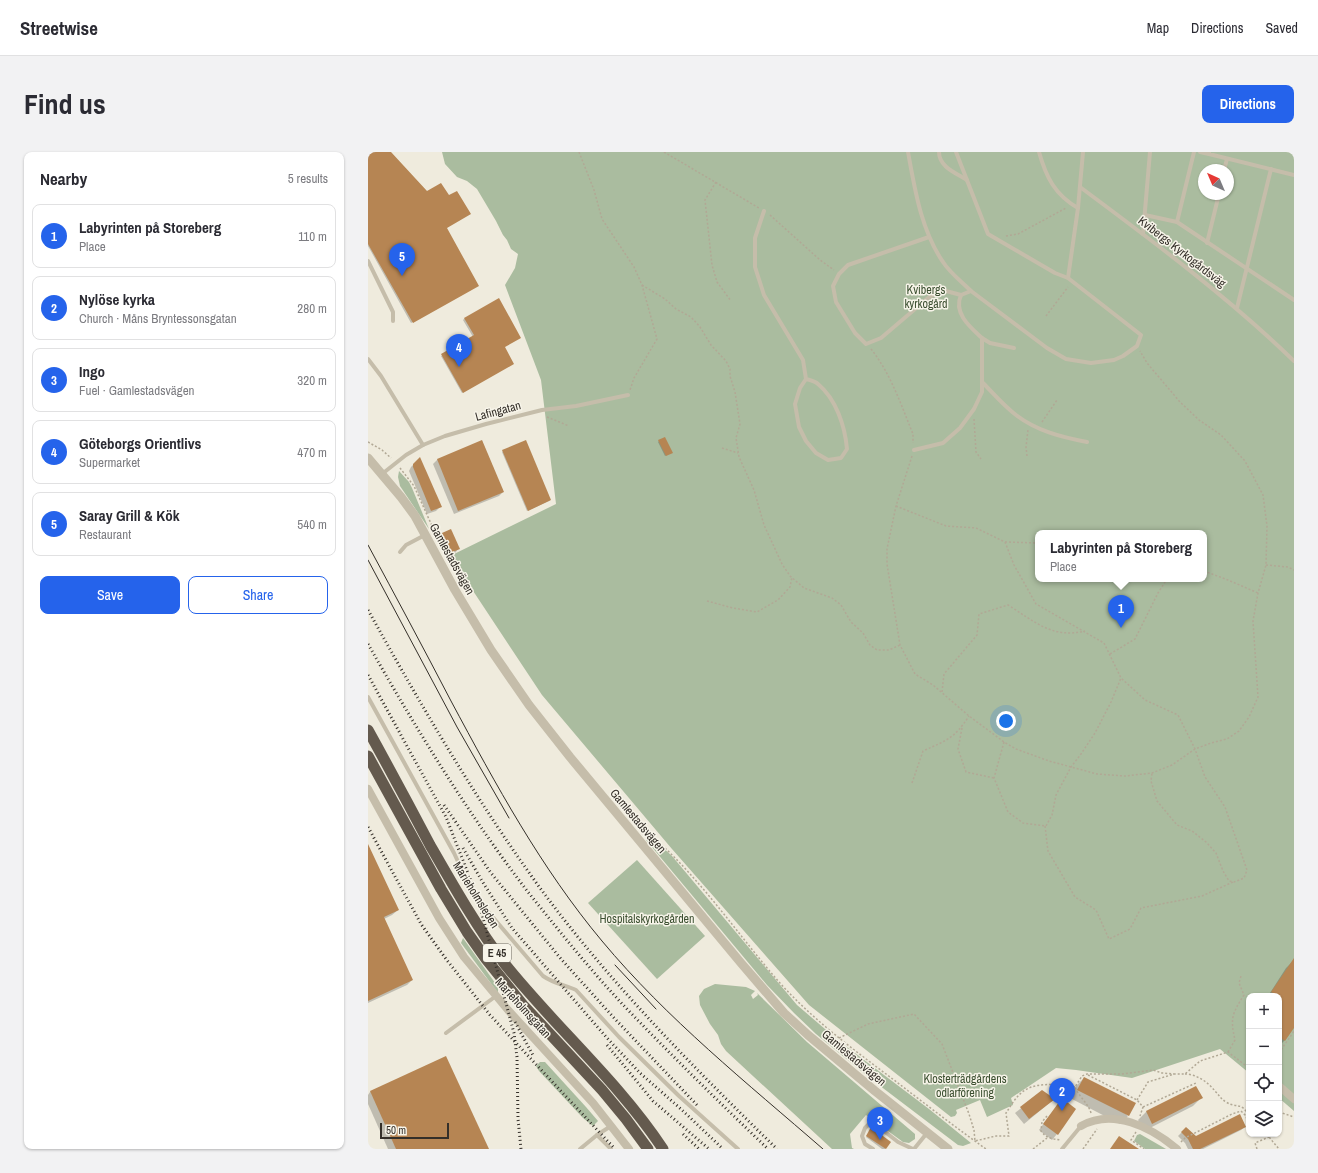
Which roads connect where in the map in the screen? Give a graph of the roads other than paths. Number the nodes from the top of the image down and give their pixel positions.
1 (908, 152) edge
2 (939, 152) edge
3 (956, 152) edge
4 (1039, 152) edge
5 (1083, 152) edge
6 (1150, 152) edge
7 (1194, 152) edge
8 (1200, 152) edge
9 (1209, 153) edge
10 (1227, 158) junction
11 (1226, 164) edge
12 (1271, 169) junction
13 (1294, 174) edge
14 (967, 181) junction
15 (1080, 187) junction
16 (1218, 200) edge
17 (1078, 208) junction
18 (764, 211) road end
19 (1145, 215) junction
20 (1177, 222) junction
21 (1143, 234) junction
22 (929, 237) junction
23 (1207, 243) junction
24 (368, 261) edge
25 (1246, 268) junction
26 (1068, 278) junction
27 (971, 291) junction
28 (961, 295) junction
29 (1294, 300) edge
30 (1237, 308) junction
31 (393, 320) dead end
32 (982, 338) junction
33 (1014, 348) dead end
34 (368, 359) edge
35 (1294, 361) edge
36 (806, 379) junction
37 (983, 383) junction
38 (628, 395) road end
39 (1087, 442) dead end
40 (423, 445) junction
41 (914, 450) road end
42 (368, 458) edge
43 (382, 474) junction
44 (425, 534) junction
45 (400, 552) dead end
46 (368, 697) edge
47 (368, 730) edge
48 (368, 756) edge
49 (368, 789) edge
50 (496, 996) junction
51 (446, 1032) dead end
52 (1282, 1089) edge
53 (1294, 1099) edge
54 (611, 1126) junction
55 (1081, 1126) joint
56 (928, 1132) junction
57 (597, 1135) junction
58 (1178, 1147) edge
59 (580, 1149) edge
60 (611, 1149) edge
61 (628, 1149) edge
62 (648, 1149) edge
63 (663, 1149) edge
64 (738, 1149) edge
65 (873, 1149) edge
66 (913, 1149) edge
67 (948, 1149) edge
68 (1062, 1149) edge

1 - 22 lane
2 - 14 lane
3 - 14 lane
4 - 17 lane
5 - 15 lane
6 - 19 lane
7 - 20 lane
8 - 9 lane
9 - 10 lane
10 - 11 lane
10 - 12 lane
12 - 13 lane
12 - 25 lane
14 - 26 lane
15 - 17 lane
15 - 21 lane, Kvibergs Kyrkogårdsväg
16 - 23 lane
17 - 26 lane
18 - 36 lane
19 - 20 lane
19 - 21 lane
20 - 23 lane
21 - 30 lane, Kvibergs Kyrkogårdsväg
22 - 27 lane
22 - 28 lane
23 - 25 lane
24 - 31 lane
25 - 29 lane
25 - 30 lane
26 - 27 lane
27 - 28 lane
28 - 32 lane
30 - 35 lane, Kvibergs Kyrkogårdsväg
32 - 33 lane
32 - 37 lane
34 - 40 lane
36 - 36 lane
37 - 39 lane
37 - 41 lane
38 - 40 lane, Lafingatan
40 - 43 lane, Lafingatan
42 - 43 street, Gamlestadsvägen
43 - 44 street, Gamlestadsvägen
44 - 45 lane
44 - 56 street, Gamlestadsvägen
46 - 64 lane
47 - 63 highway, Marieholmsleden / E 45
48 - 62 highway, E 45
49 - 50 street, Marieholmsgatan
50 - 51 lane
50 - 54 street, Marieholmsgatan
52 - 53 street
54 - 57 lane
54 - 61 street, Marieholmsgatan
55 - 58 street
55 - 68 lane
56 - 66 lane
56 - 67 street, Gamlestadsvägen
57 - 59 lane
57 - 60 lane
65 - 66 lane

